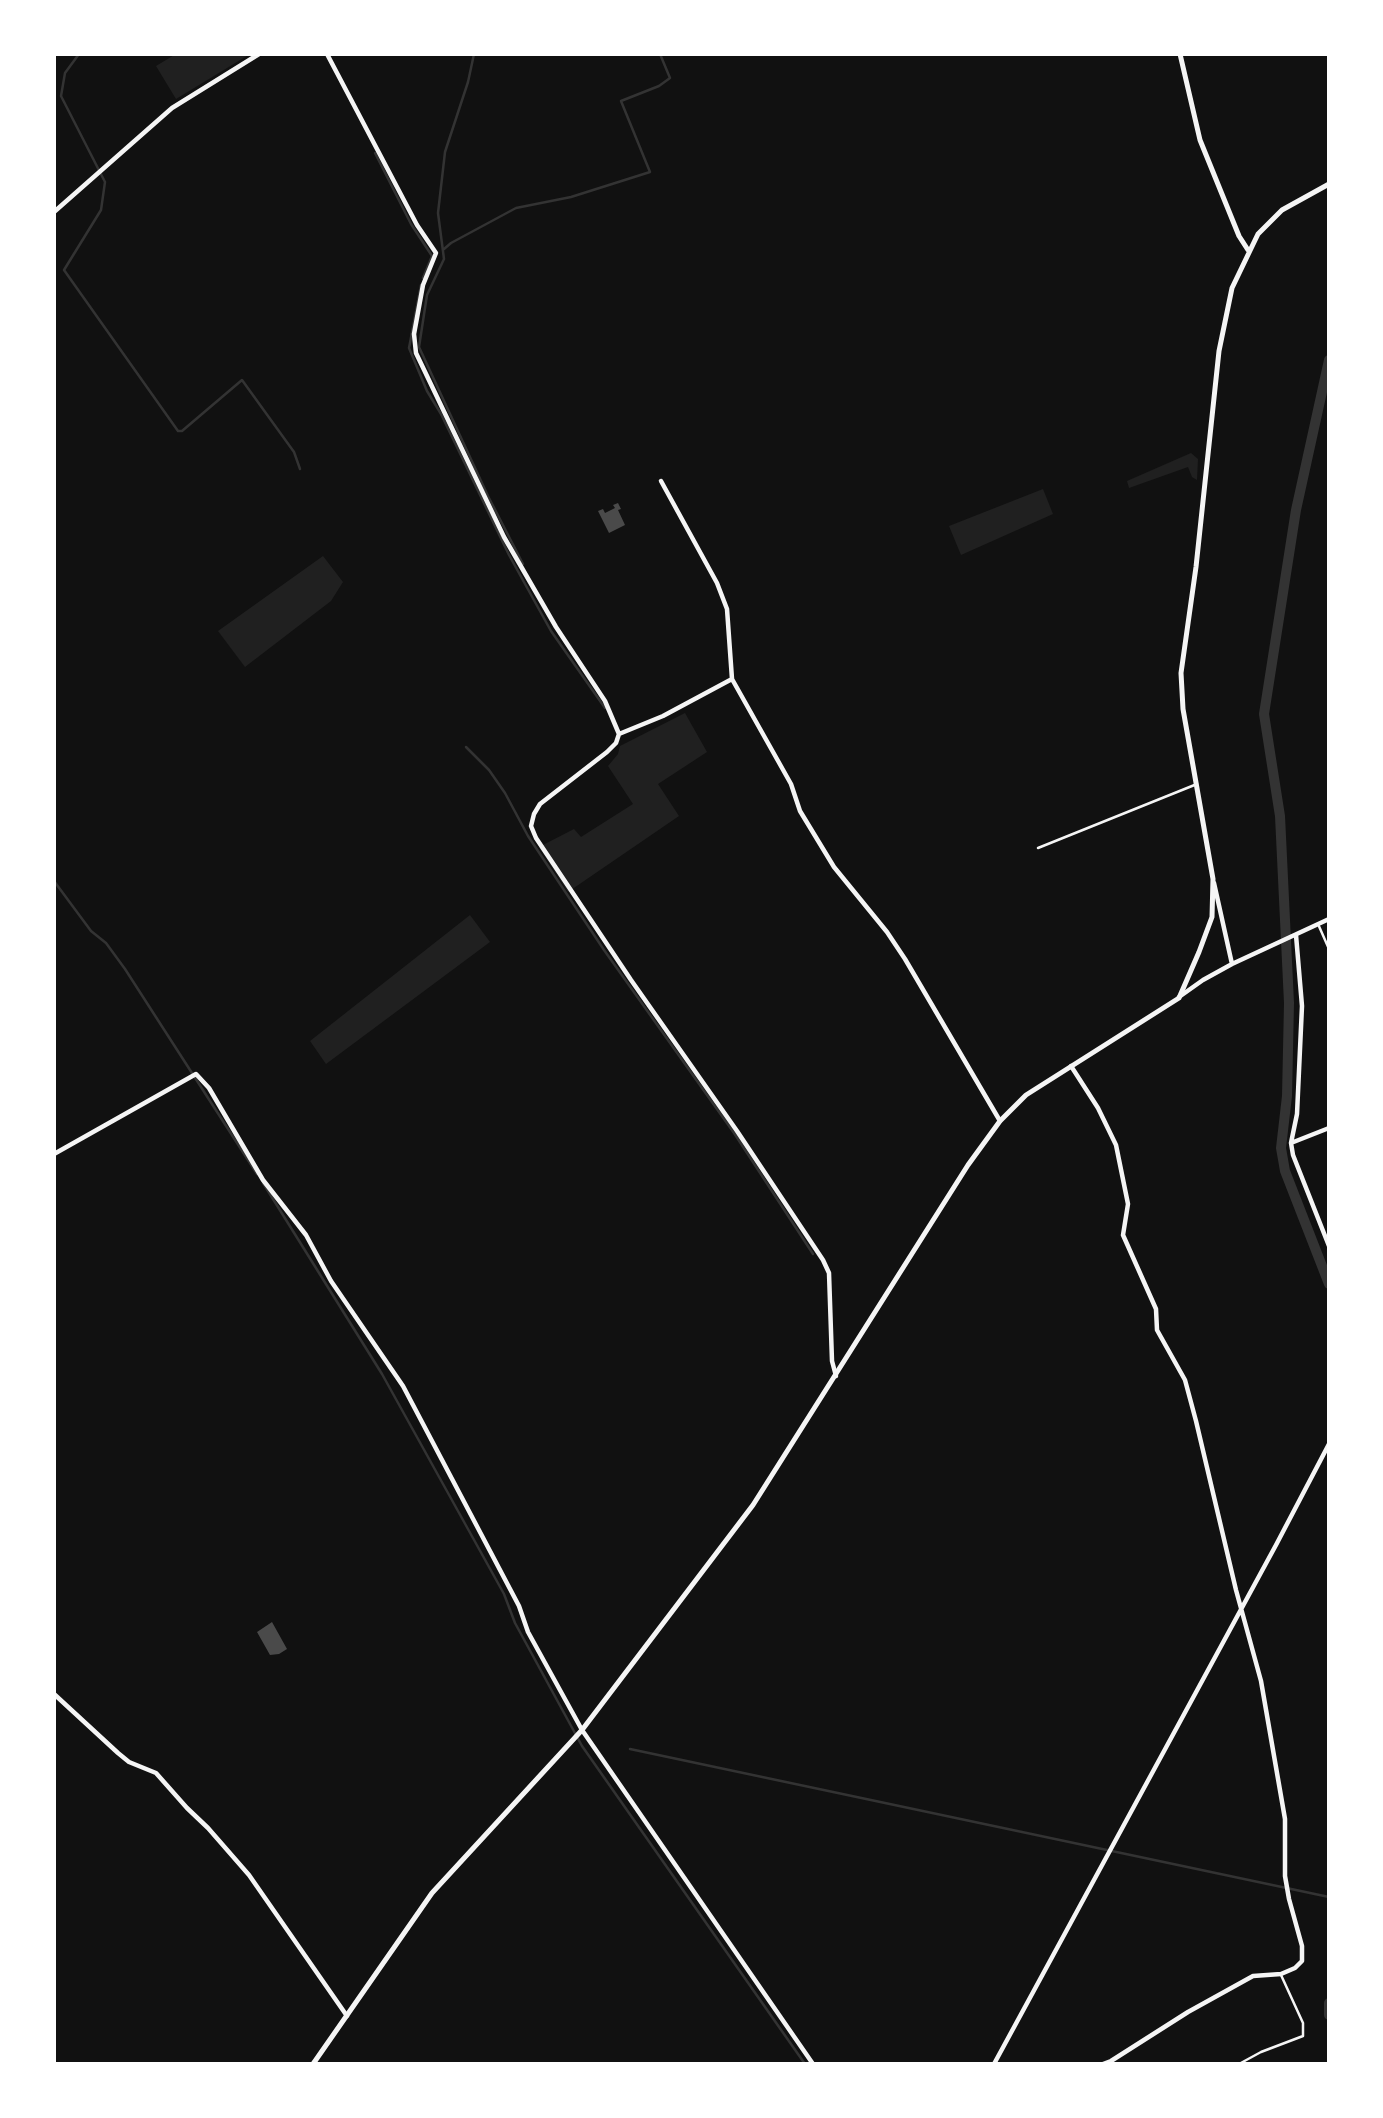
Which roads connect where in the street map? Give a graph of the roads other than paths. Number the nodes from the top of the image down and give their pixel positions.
1 (259, 54) edge
2 (327, 54) edge
3 (1180, 54) edge
4 (1329, 184) edge
5 (54, 212) edge
6 (1248, 250) junction
7 (662, 481) dead end
8 (732, 679) junction
9 (619, 734) junction
10 (1197, 783) junction
11 (1038, 848) dead end
12 (1213, 879) junction
13 (1329, 919) edge
14 (1318, 924) junction
15 (1296, 935) junction
16 (1329, 949) edge
17 (1233, 964) junction
18 (1179, 998) junction
19 (1071, 1066) junction
20 (1000, 1121) junction
21 (1329, 1128) edge
22 (1291, 1143) junction
23 (54, 1154) edge
24 (1329, 1246) edge
25 (836, 1377) junction
26 (1329, 1444) edge
27 (1241, 1606) junction
28 (54, 1694) edge
29 (582, 1730) junction
30 (1281, 1974) junction
31 (346, 2016) junction
32 (1112, 2062) edge
33 (313, 2064) edge
34 (813, 2064) edge
35 (993, 2064) edge
36 (1103, 2064) edge
37 (1238, 2064) edge

1 - 5 street
2 - 9 street
3 - 6 street
4 - 6 street
6 - 10 street
7 - 8 street
8 - 9 street
8 - 20 street
9 - 25 street
10 - 11 lane
10 - 12 street
12 - 17 street
12 - 18 street
13 - 14 street
14 - 15 street
14 - 16 lane
15 - 17 street
15 - 22 street
17 - 18 street
18 - 19 street
19 - 20 street
19 - 27 street
20 - 25 street
21 - 22 street
22 - 24 street
23 - 29 street
25 - 29 street
26 - 27 street
27 - 30 street
27 - 35 street
28 - 31 street
29 - 31 street
29 - 34 street
30 - 32 street
30 - 37 lane
31 - 33 street
32 - 36 street

